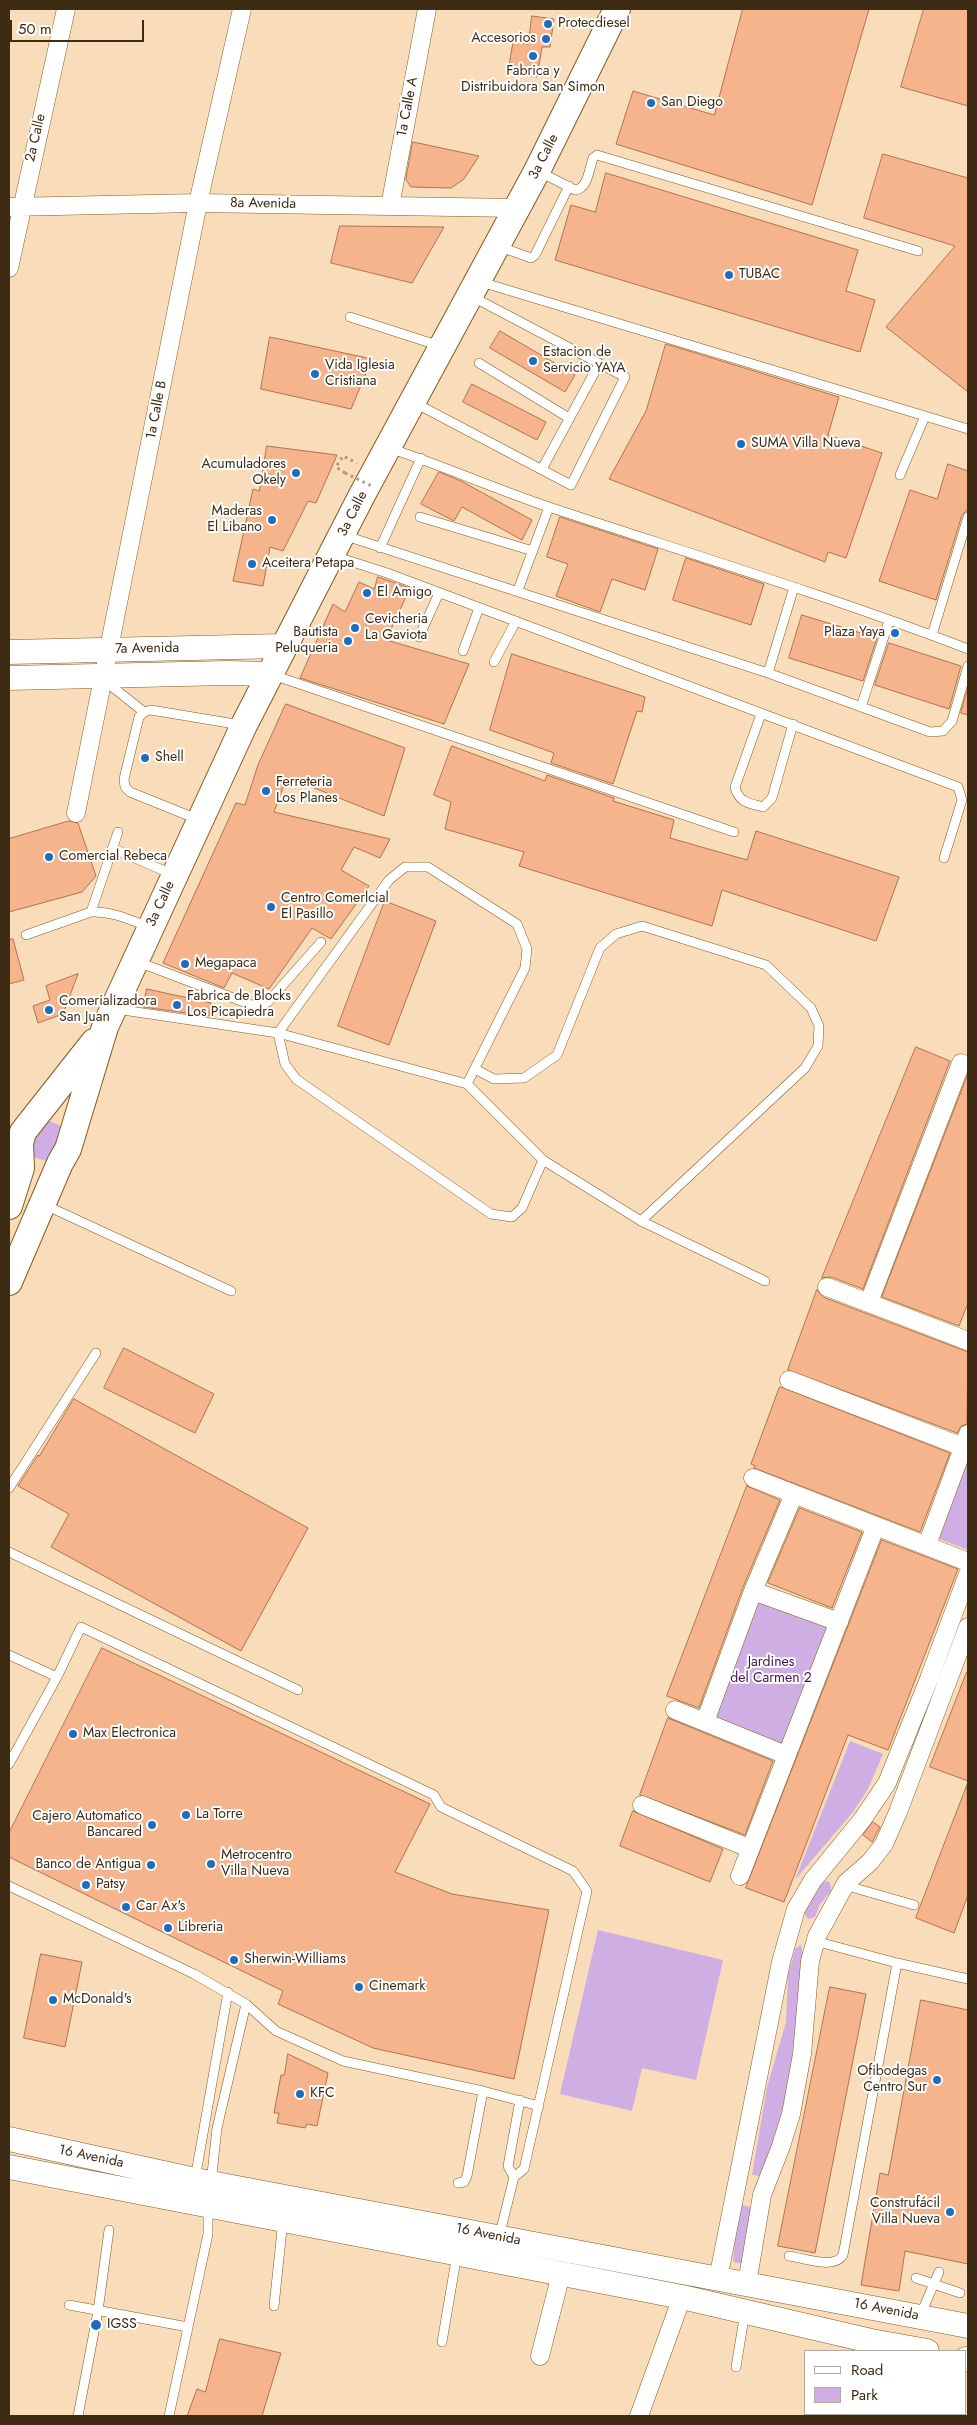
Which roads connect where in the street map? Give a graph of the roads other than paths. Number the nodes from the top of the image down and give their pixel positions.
1 (66, 9) edge
2 (242, 9) edge
3 (427, 9) edge
4 (617, 9) edge
5 (537, 171) junction
6 (569, 186) junction
7 (198, 203) junction
8 (390, 206) junction
9 (15, 207) edge
10 (517, 208) junction
11 (497, 246) junction
12 (918, 251) dead end
13 (9, 268) edge
14 (474, 288) junction
15 (350, 317) dead end
16 (442, 347) junction
17 (480, 363) dead end
18 (599, 364) junction
19 (413, 402) junction
20 (925, 416) junction
21 (569, 418) junction
22 (968, 429) edge
23 (388, 448) junction
24 (421, 458) junction
25 (542, 469) junction
26 (900, 475) dead end
27 (549, 507) junction
28 (420, 517) dead end
29 (968, 517) edge
30 (337, 545) junction
31 (380, 548) junction
32 (533, 551) junction
33 (794, 587) junction
34 (518, 590) junction
35 (439, 592) junction
36 (479, 608) junction
37 (889, 620) junction
38 (516, 621) junction
39 (932, 635) junction
40 (418, 637) dead end
41 (284, 646) junction
42 (110, 649) junction
43 (968, 649) edge
44 (463, 651) dead end
45 (9, 652) edge
46 (494, 662) dead end
47 (968, 666) edge
48 (768, 673) junction
49 (270, 674) junction
50 (9, 678) edge
51 (103, 678) junction
52 (861, 707) junction
53 (144, 712) junction
54 (761, 714) junction
55 (793, 724) junction
56 (244, 725) junction
57 (76, 813) dead end
58 (198, 819) junction
59 (118, 832) dead end
60 (734, 832) dead end
61 (112, 848) junction
62 (944, 858) dead end
63 (174, 875) junction
64 (90, 912) junction
65 (150, 927) junction
66 (26, 935) dead end
67 (321, 942) dead end
68 (135, 962) junction
69 (109, 1018) junction
70 (278, 1033) junction
71 (960, 1062) dead end
72 (475, 1069) junction
73 (467, 1084) junction
74 (23, 1126) edge
75 (69, 1142) junction
76 (9, 1150) edge
77 (543, 1160) junction
78 (13, 1194) edge
79 (42, 1204) junction
80 (641, 1222) junction
81 (764, 1281) dead end
82 (9, 1282) edge
83 (827, 1287) dead end
84 (231, 1291) dead end
85 (869, 1302) junction
86 (967, 1336) edge
87 (96, 1353) dead end
88 (788, 1380) dead end
89 (966, 1440) edge
90 (753, 1478) dead end
91 (9, 1488) edge
92 (794, 1494) junction
93 (875, 1528) junction
94 (927, 1545) junction
95 (9, 1552) edge
96 (968, 1562) edge
97 (968, 1574) edge
98 (753, 1591) junction
99 (839, 1622) junction
100 (968, 1627) edge
101 (9, 1655) edge
102 (57, 1677) junction
103 (937, 1682) junction
104 (298, 1690) dead end
105 (675, 1710) dead end
106 (705, 1722) junction
107 (786, 1755) junction
108 (9, 1764) edge
109 (887, 1783) junction
110 (905, 1792) junction
111 (642, 1806) dead end
112 (750, 1848) junction
113 (823, 1867) junction
114 (740, 1876) dead end
115 (844, 1885) junction
116 (9, 1886) edge
117 (914, 1905) dead end
118 (789, 1934) junction
119 (816, 1940) junction
120 (897, 1963) junction
121 (968, 1978) edge
122 (228, 1992) junction
123 (246, 2004) junction
124 (483, 2091) junction
125 (520, 2100) junction
126 (539, 2106) junction
127 (9, 2139) edge
128 (9, 2167) edge
129 (514, 2176) junction
130 (458, 2183) dead end
131 (737, 2188) junction
132 (202, 2192) junction
133 (762, 2195) junction
134 (283, 2220) junction
135 (109, 2230) dead end
136 (496, 2241) junction
137 (451, 2250) junction
138 (789, 2256) dead end
139 (940, 2272) dead end
140 (561, 2274) junction
141 (916, 2278) dead end
142 (718, 2279) junction
143 (747, 2284) junction
144 (934, 2285) junction
145 (960, 2293) dead end
146 (682, 2297) junction
147 (68, 2305) dead end
148 (274, 2306) dead end
149 (98, 2311) junction
150 (745, 2311) junction
151 (920, 2317) junction
152 (968, 2326) edge
153 (188, 2327) junction
154 (442, 2342) dead end
155 (869, 2346) edge
156 (915, 2350) edge
157 (540, 2356) dead end
158 (736, 2367) dead end
159 (78, 2416) edge
160 (169, 2416) edge
161 (641, 2416) edge

1 - 9 street, 2a Calle
2 - 7 street, 1a Calle B
3 - 8 street, 1a Calle A
4 - 5 main road, 3a Calle
5 - 6 lane
5 - 10 main road, 3a Calle
6 - 11 lane
6 - 12 lane
7 - 8 street, 8a Avenida
7 - 9 street, 8a Avenida
7 - 42 street, 1a Calle B
8 - 10 street, 8a Avenida
9 - 13 street, 2a Calle
10 - 11 main road, 3a Calle
11 - 14 main road, 3a Calle
14 - 16 main road, 3a Calle
14 - 18 lane
14 - 20 lane
15 - 16 lane
16 - 19 main road, 3a Calle
17 - 21 lane
18 - 21 lane
18 - 25 lane
19 - 23 main road, 3a Calle
19 - 25 lane
20 - 22 lane
20 - 26 lane
21 - 25 lane
23 - 24 lane
23 - 30 main road, 3a Calle
24 - 27 lane
24 - 31 lane
27 - 32 lane
27 - 33 lane
28 - 32 lane
29 - 39 lane
30 - 31 lane
30 - 35 lane
30 - 41 main road, 3a Calle
31 - 34 lane
32 - 34 lane
33 - 37 lane
33 - 48 lane
34 - 48 lane
35 - 36 lane
35 - 40 lane
36 - 38 lane
36 - 44 lane
37 - 39 lane
37 - 52 lane
38 - 46 lane
38 - 54 lane
39 - 43 lane
41 - 42 main road, 7a Avenida
41 - 49 main road, 3a Calle
42 - 45 main road, 7a Avenida
42 - 51 street, 1a Calle B
47 - 52 lane
48 - 52 lane
49 - 51 main road, 7a Avenida
49 - 56 main road, 3a Calle
49 - 60 lane
50 - 51 main road, 7a Avenida
51 - 53 lane
51 - 57 street, 1a Calle B
53 - 56 lane
53 - 58 lane
54 - 55 lane
54 - 55 lane
55 - 62 lane
56 - 58 main road, 3a Calle
58 - 63 main road, 3a Calle
59 - 61 lane
61 - 63 lane
61 - 64 lane
63 - 65 main road, 3a Calle
64 - 65 lane
64 - 66 lane
65 - 68 main road, 3a Calle
67 - 68 lane
68 - 69 main road, 3a Calle
69 - 70 lane
69 - 74 main road, 3a Calle
69 - 75 main road, 3a Calle
70 - 72 lane
70 - 73 lane
70 - 77 lane
71 - 85 street
72 - 73 lane
72 - 80 lane
73 - 77 lane
74 - 75 main road
74 - 78 main road, 3a Calle
75 - 79 main road, 3a Calle
76 - 78 main road
77 - 80 lane
79 - 82 main road, 3a Calle
79 - 84 lane
80 - 81 lane
83 - 85 street
85 - 86 street
87 - 91 lane
88 - 89 street
89 - 94 street
90 - 92 street
92 - 93 street
92 - 98 street
93 - 94 street
93 - 99 street
94 - 96 street
95 - 104 lane
97 - 103 street
98 - 99 street
98 - 106 street
99 - 107 street
100 - 103 street
101 - 102 lane
102 - 108 lane
102 - 126 lane
103 - 109 street
103 - 110 street
105 - 106 street
106 - 107 street
107 - 112 street
109 - 110 street
109 - 113 street
110 - 115 street
111 - 112 street
112 - 114 street
113 - 115 street
113 - 118 street
115 - 117 lane
115 - 119 street
116 - 122 lane
118 - 119 street
118 - 131 street
119 - 120 lane
119 - 133 street
120 - 121 lane
120 - 138 lane
122 - 123 lane
122 - 132 lane
123 - 124 lane
123 - 132 lane
124 - 125 lane
124 - 130 lane
125 - 126 lane
125 - 129 lane
126 - 129 lane
127 - 132 main road, 16 Avenida
128 - 132 main road, 16 Avenida
129 - 136 lane
131 - 133 street
131 - 142 street
132 - 134 main road, 16 Avenida
132 - 136 main road, 16 Avenida
132 - 153 lane
133 - 143 street
134 - 137 main road, 16 Avenida
134 - 148 lane
135 - 149 lane
136 - 142 main road, 16 Avenida
137 - 140 main road, 16 Avenida
137 - 154 lane
139 - 144 lane
140 - 146 main road, 16 Avenida
140 - 157 street
141 - 144 lane
142 - 143 main road, 16 Avenida
143 - 151 main road, 16 Avenida
144 - 145 lane
144 - 151 lane
146 - 150 main road, 16 Avenida
146 - 161 street
147 - 149 lane
149 - 153 lane
149 - 159 lane
150 - 155 main road, 16 Avenida
150 - 158 lane
151 - 152 main road, 16 Avenida
153 - 160 lane
155 - 156 main road, 16 Avenida

